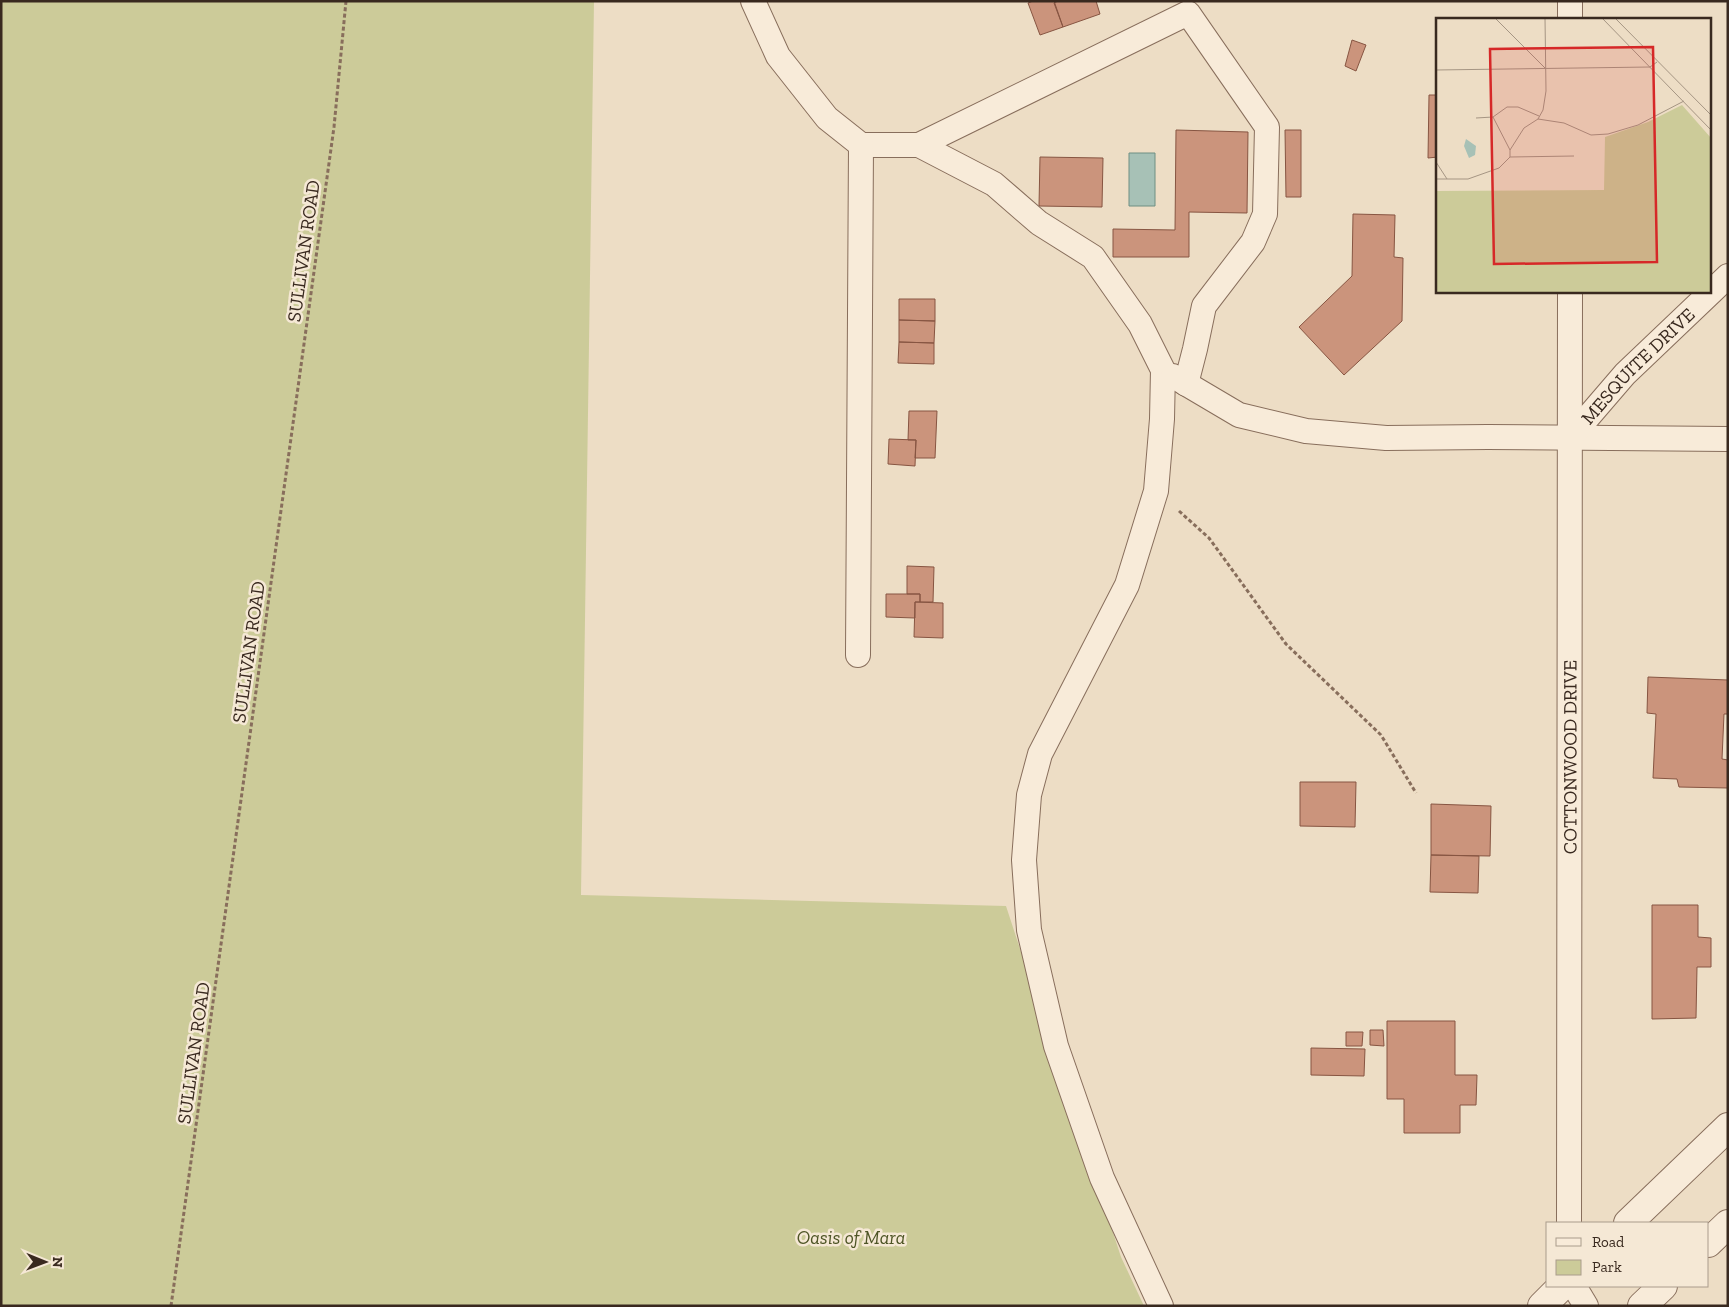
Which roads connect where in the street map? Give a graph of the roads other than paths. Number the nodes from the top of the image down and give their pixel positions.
1 (753, 1) edge
2 (1570, 1) edge
3 (1188, 7) edge
4 (1570, 18) edge
5 (861, 145) junction
6 (919, 146) junction
7 (1728, 276) edge
8 (1712, 291) edge
9 (1570, 292) edge
10 (1711, 292) edge
11 (1163, 370) junction
12 (1186, 384) junction
13 (1570, 438) junction
14 (1728, 439) edge
15 (858, 654) dead end
16 (1728, 1127) edge
17 (1569, 1222) edge
18 (1629, 1222) edge
19 (1728, 1224) edge
20 (1709, 1242) edge
21 (1561, 1287) edge
22 (1575, 1287) edge
23 (1662, 1287) edge
24 (1161, 1306) edge
25 (1542, 1306) edge
26 (1586, 1306) edge
27 (1642, 1306) edge

1 - 5 street
2 - 4 street
3 - 6 street
3 - 12 street
5 - 6 street
5 - 15 street
6 - 11 street
7 - 8 street, MESQUITE DRIVE
9 - 13 street, COTTONWOOD DRIVE
10 - 13 street, MESQUITE DRIVE
11 - 12 street
11 - 24 street
12 - 13 street
13 - 14 street
13 - 17 street, COTTONWOOD DRIVE
16 - 18 street
19 - 20 street
21 - 25 street
22 - 26 street
23 - 27 street

